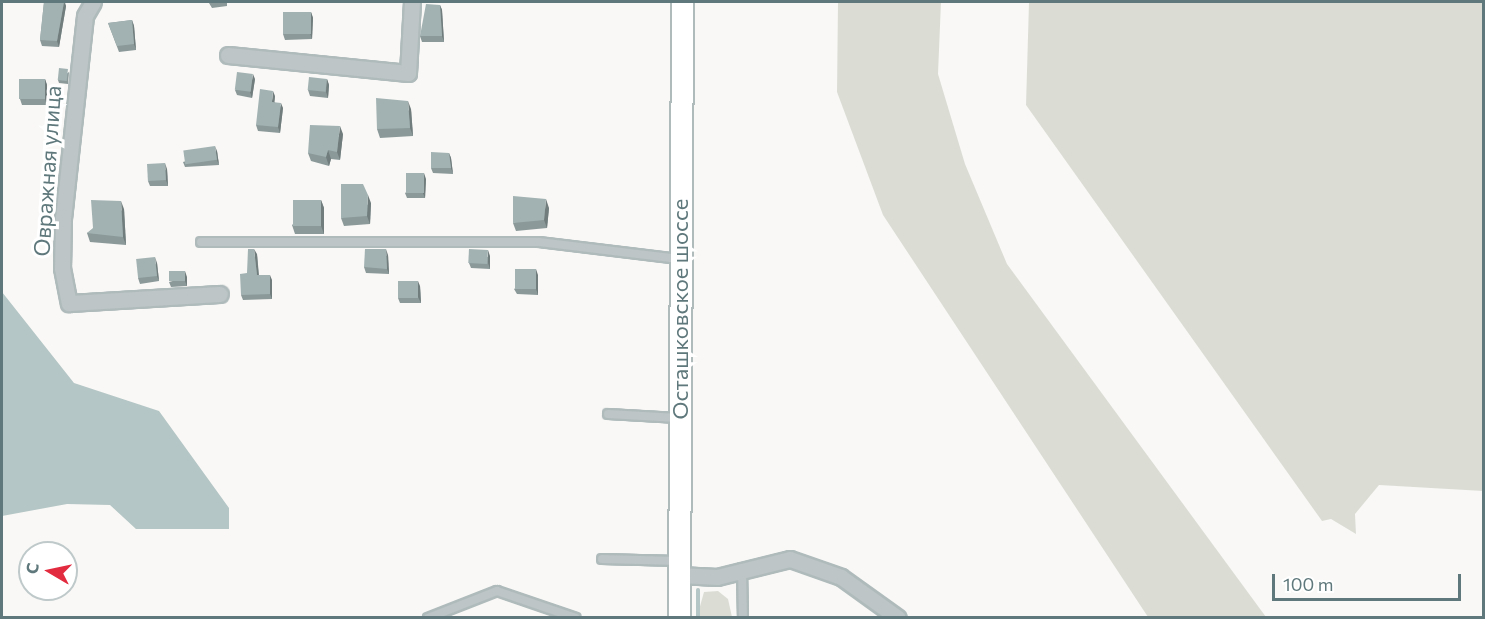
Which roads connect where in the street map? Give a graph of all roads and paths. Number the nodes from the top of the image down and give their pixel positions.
1 (93, 2) edge
2 (412, 2) edge
3 (682, 2) edge
4 (86, 9) edge
5 (228, 55) dead end
6 (201, 242) dead end
7 (679, 259) junction
8 (220, 294) dead end
9 (608, 414) dead end
10 (679, 418) junction
11 (602, 559) dead end
12 (742, 567) junction
13 (679, 568) junction
14 (879, 612) edge
15 (428, 618) edge
16 (576, 618) edge
17 (679, 618) edge
18 (743, 618) edge
19 (898, 618) edge

1 - 4 street, Овражная улица
2 - 5 street
3 - 7 main road, Осташковское шоссе
4 - 8 street, Овражная улица
6 - 7 lane
7 - 10 main road, Осташковское шоссе
9 - 10 lane
10 - 13 main road, Осташковское шоссе
11 - 13 lane
12 - 13 street
12 - 14 street
12 - 18 lane
13 - 17 main road, Осташковское шоссе
14 - 19 street
15 - 16 lane

